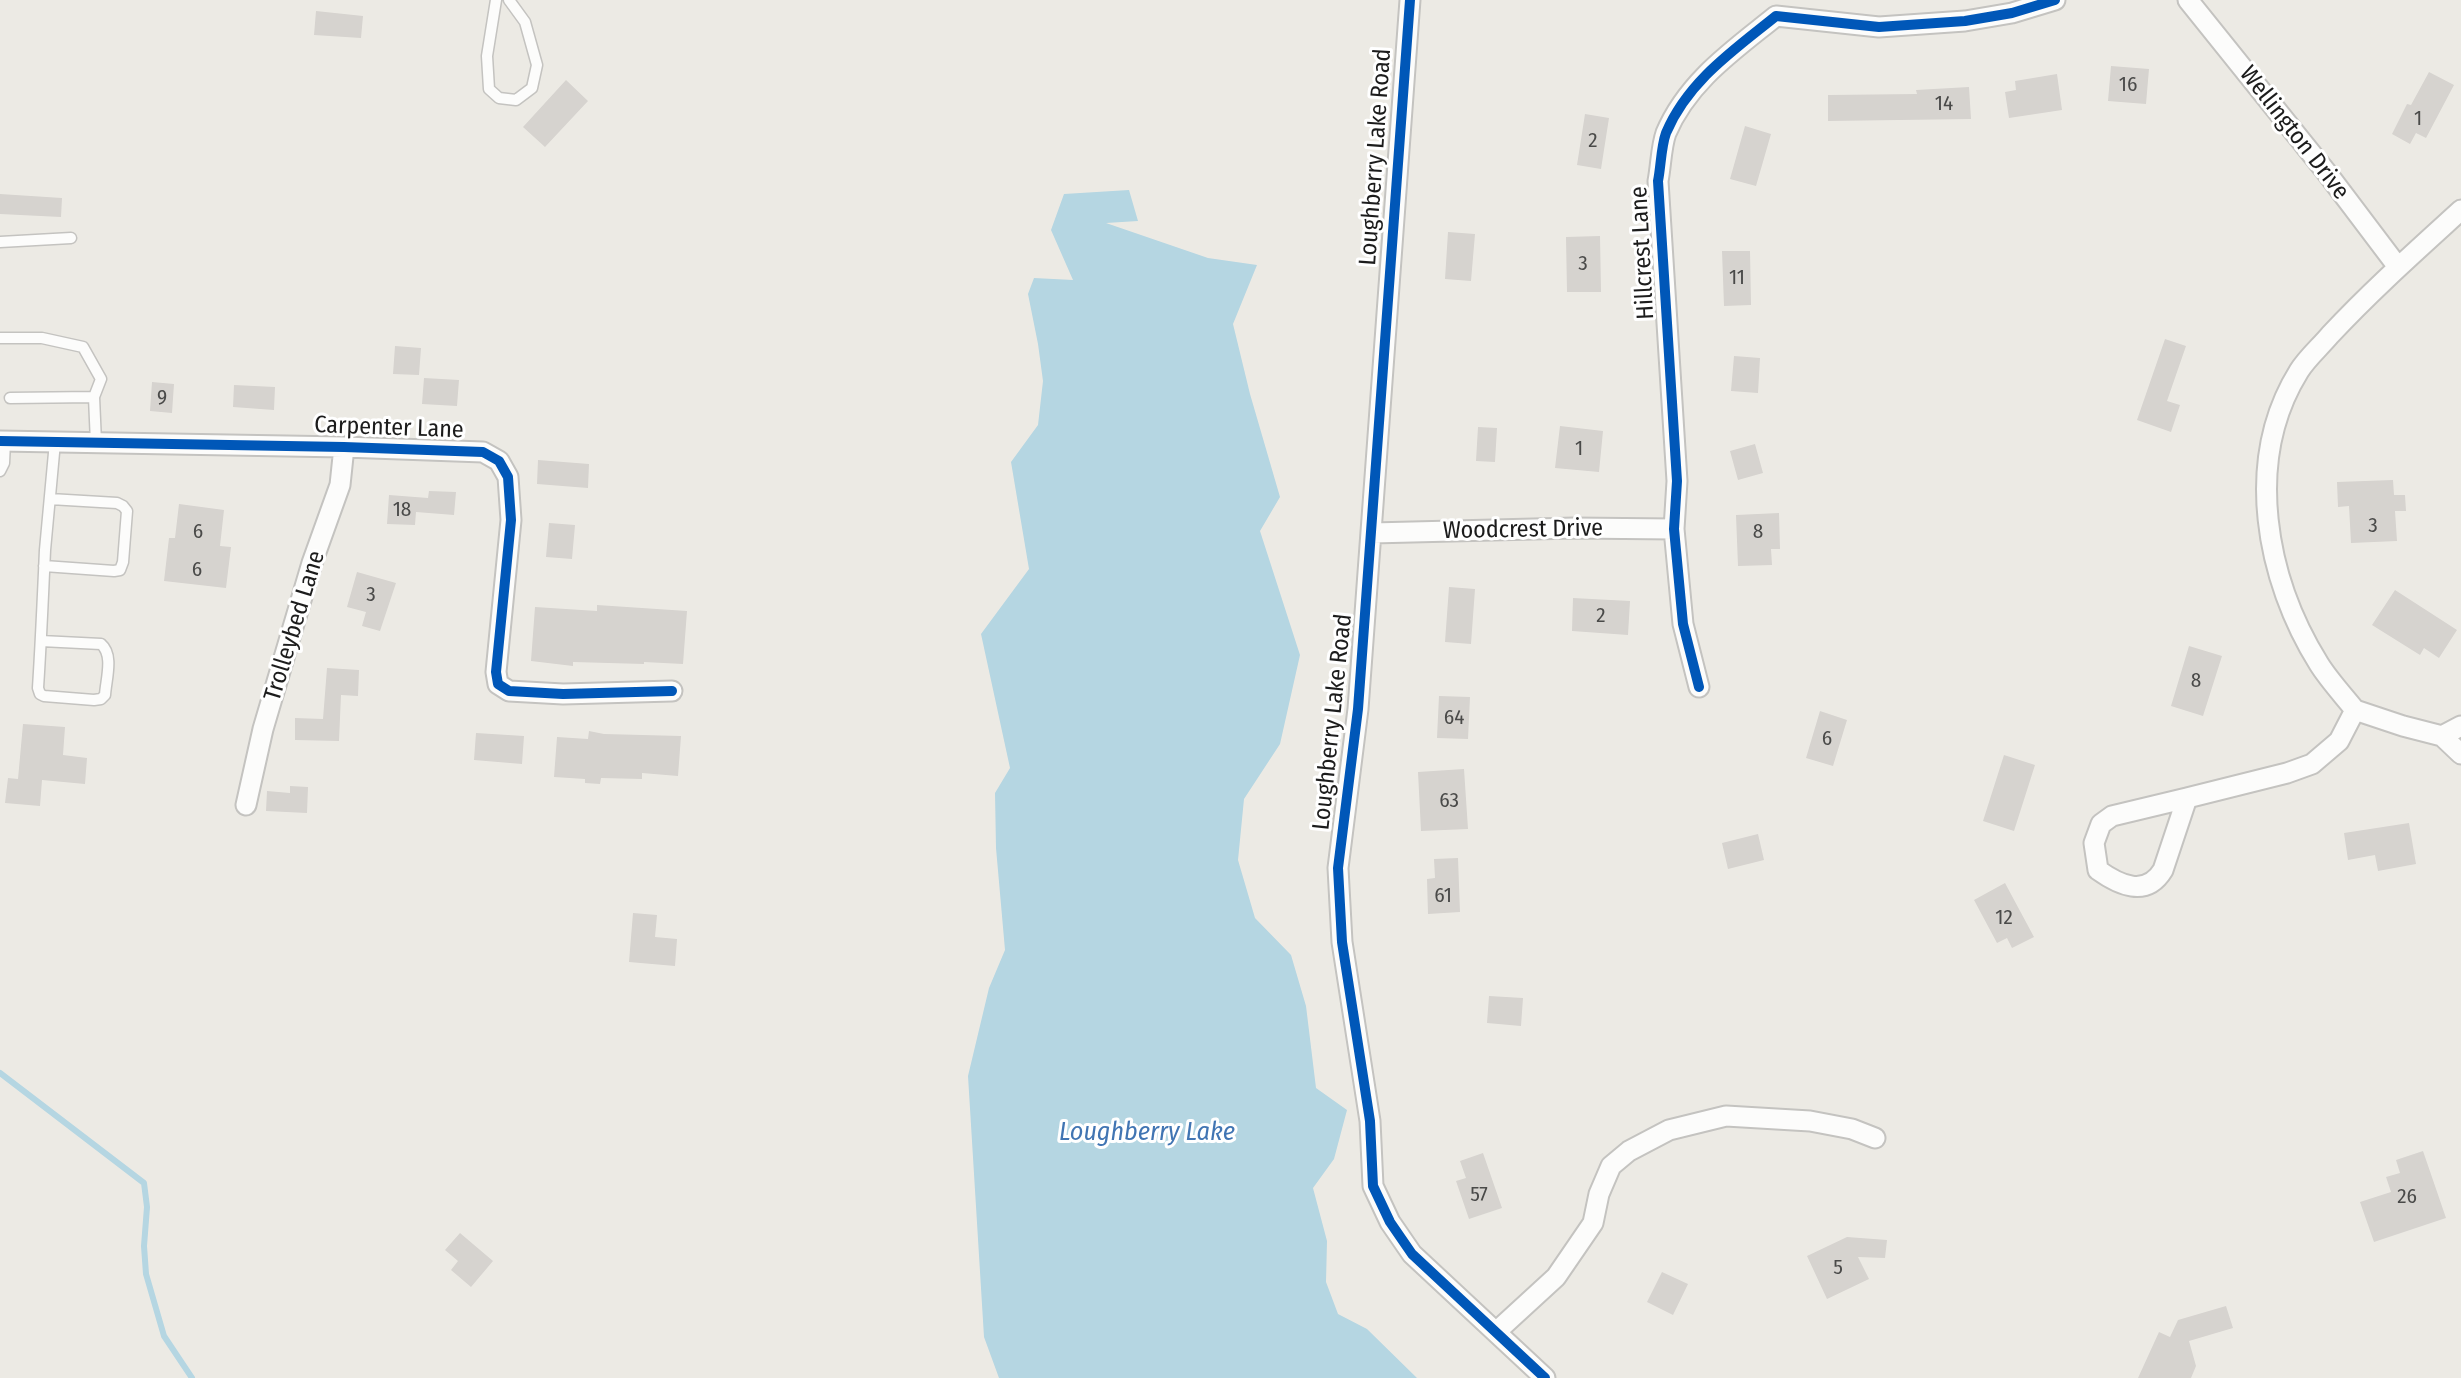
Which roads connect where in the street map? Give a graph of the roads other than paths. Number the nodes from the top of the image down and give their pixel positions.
1 (496, 0) edge
2 (509, 0) edge
3 (1410, 0) edge
4 (2055, 0) edge
5 (2188, 0) edge
6 (1776, 8) edge
7 (2461, 210) edge
8 (71, 238) dead end
9 (0, 242) edge
10 (2398, 267) junction
11 (0, 338) edge
12 (94, 397) junction
13 (10, 398) dead end
14 (3, 441) edge
15 (55, 442) junction
16 (96, 443) junction
17 (344, 447) junction
18 (0, 471) edge
19 (50, 499) junction
20 (1674, 529) junction
21 (1372, 533) junction
22 (44, 566) junction
23 (41, 641) junction
24 (1699, 687) dead end
25 (672, 691) dead end
26 (2355, 710) junction
27 (2461, 726) edge
28 (2442, 736) junction
29 (2461, 754) edge
30 (2188, 798) junction
31 (246, 805) dead end
32 (1875, 1138) dead end
33 (1496, 1332) junction
34 (1545, 1378) edge

1 - 2 lane
3 - 21 street, Loughberry Lake Road
4 - 6 street, Hillcrest Lane
5 - 10 street, Wellington Drive
6 - 20 street, Hillcrest Lane
7 - 10 street
8 - 9 lane
10 - 26 street
11 - 12 lane
12 - 13 lane
12 - 16 lane
14 - 15 street, Carpenter Lane
14 - 18 lane
15 - 16 street, Carpenter Lane
15 - 19 lane
16 - 17 street, Carpenter Lane
17 - 25 street, Carpenter Lane
17 - 31 street, Trolleybed Lane
19 - 22 lane
19 - 22 lane
20 - 21 street, Woodcrest Drive
20 - 24 street, Hillcrest Lane
21 - 33 street, Loughberry Lake Road
22 - 23 lane
23 - 23 lane
26 - 28 street
26 - 30 street
27 - 28 street
28 - 29 street
30 - 30 street
32 - 33 street
33 - 34 street, Loughberry Lake Road

